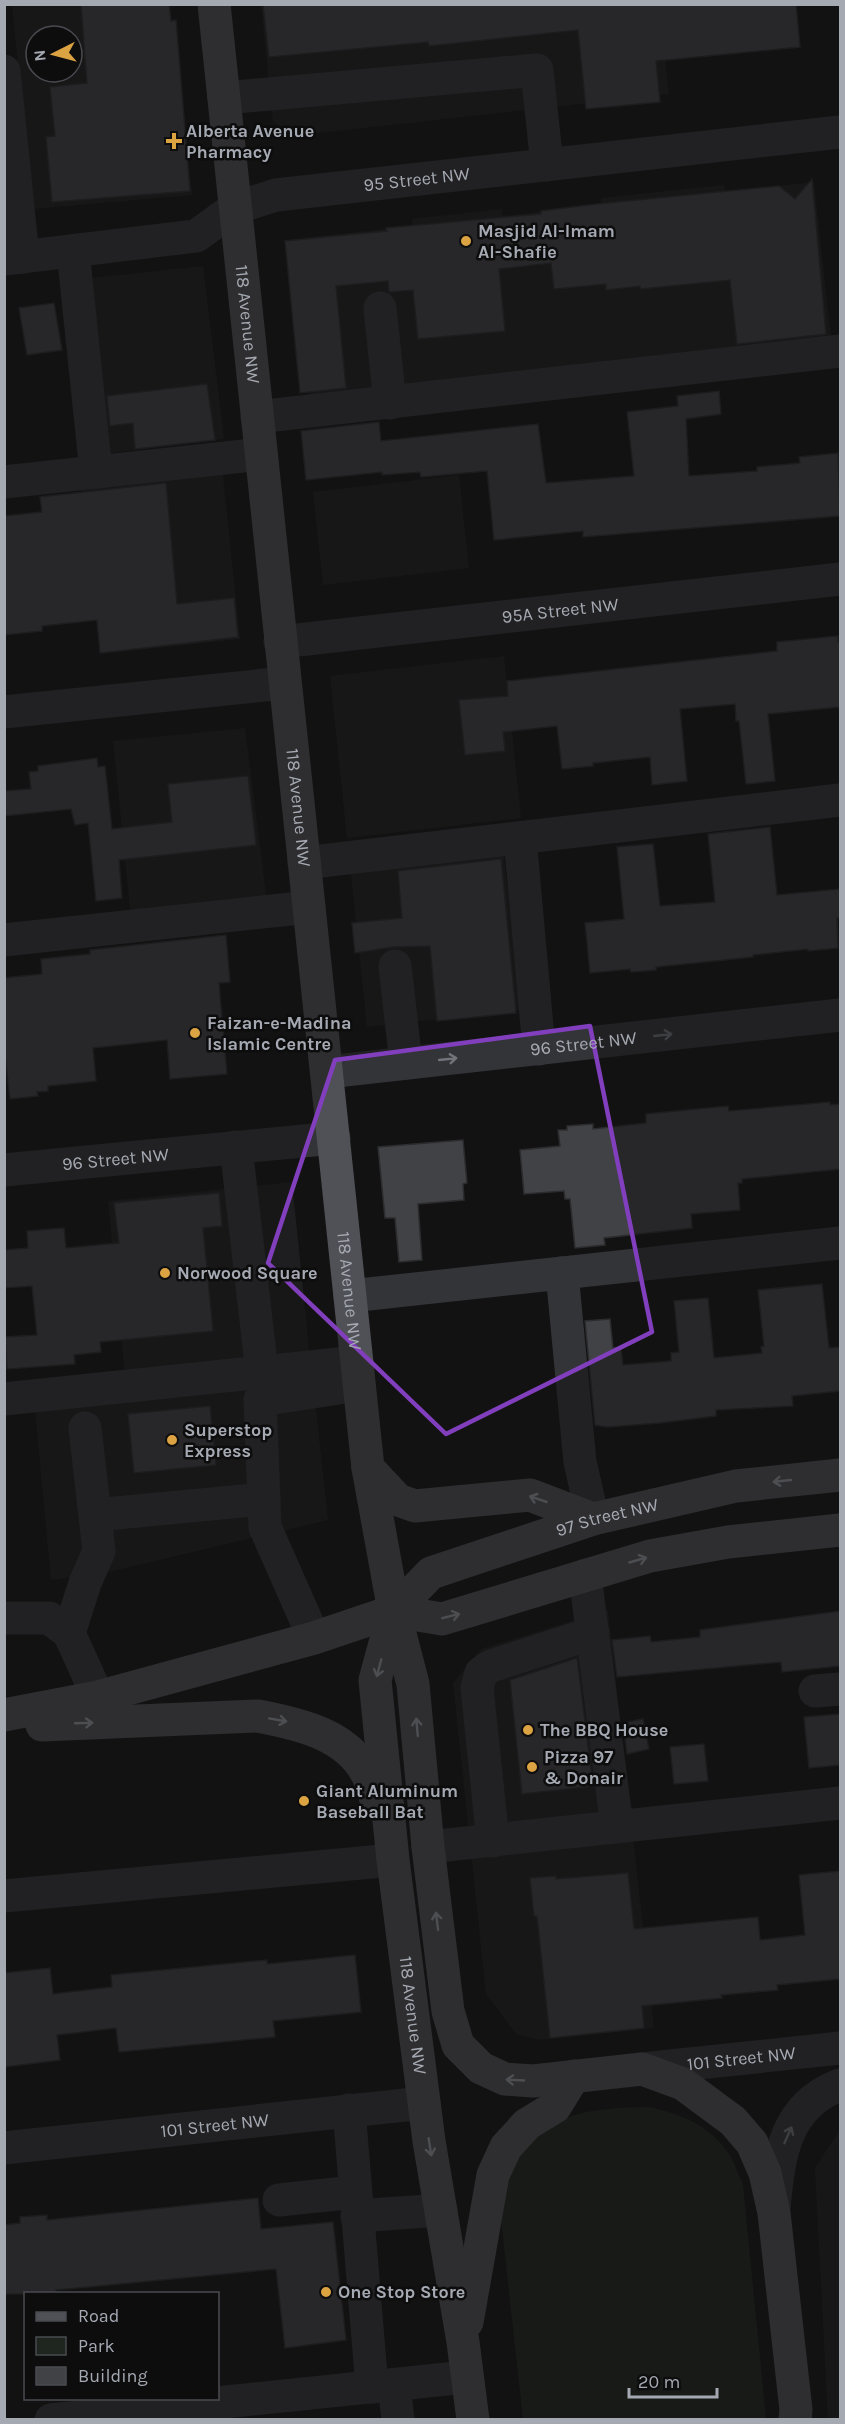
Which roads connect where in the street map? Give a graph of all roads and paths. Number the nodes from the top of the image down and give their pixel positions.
1 (214, 4) edge
2 (4, 71) edge
3 (224, 98) junction
4 (840, 132) edge
5 (547, 165) junction
6 (235, 208) junction
7 (73, 251) junction
8 (14, 258) edge
9 (380, 308) dead end
10 (840, 351) edge
11 (390, 403) junction
12 (257, 417) junction
13 (261, 454) junction
14 (96, 472) junction
15 (4, 482) edge
16 (840, 579) edge
17 (280, 642) junction
18 (285, 683) junction
19 (4, 712) edge
20 (840, 800) edge
21 (520, 838) junction
22 (304, 863) junction
23 (309, 907) junction
24 (4, 940) edge
25 (394, 966) dead end
26 (840, 1015) edge
27 (539, 1049) junction
28 (406, 1063) junction
29 (327, 1072) junction
30 (334, 1138) junction
31 (236, 1148) junction
32 (4, 1170) edge
33 (840, 1243) edge
34 (562, 1273) junction
35 (350, 1296) junction
36 (262, 1372) junction
37 (358, 1373) junction
38 (4, 1399) edge
39 (85, 1428) dead end
40 (368, 1468) junction
41 (840, 1474) edge
42 (264, 1499) junction
43 (95, 1515) junction
44 (593, 1519) junction
45 (840, 1530) edge
46 (585, 1575) junction
47 (394, 1611) junction
48 (4, 1618) edge
49 (69, 1633) junction
50 (593, 1633) junction
51 (314, 1638) junction
52 (98, 1697) junction
53 (4, 1715) edge
54 (4, 1726) edge
55 (840, 1803) edge
56 (617, 1827) junction
57 (493, 1841) junction
58 (428, 1847) junction
59 (393, 1860) junction
60 (4, 1896) edge
61 (840, 2048) edge
62 (642, 2068) junction
63 (574, 2076) junction
64 (840, 2085) edge
65 (424, 2103) junction
66 (349, 2110) junction
67 (4, 2148) edge
68 (279, 2200) dead end
69 (356, 2204) junction
70 (441, 2210) junction
71 (774, 2213) junction
72 (463, 2342) junction
73 (466, 2377) junction
74 (383, 2386) junction
75 (796, 2416) edge
76 (51, 2420) edge
77 (398, 2420) edge
78 (473, 2420) edge

1 - 3 main road, 118 Avenue NW
2 - 8 street
3 - 5 street
3 - 6 main road, 118 Avenue NW
4 - 5 street, 95 Street NW
5 - 6 street, 95 Street NW
6 - 7 street, 95 Street NW
6 - 12 main road, 118 Avenue NW
7 - 8 street, 95 Street NW
7 - 14 street
9 - 11 street
10 - 11 street
11 - 12 street
12 - 13 main road, 118 Avenue NW
13 - 14 street
13 - 17 main road, 118 Avenue NW
14 - 15 street
16 - 17 street, 95A Street NW
17 - 18 main road, 118 Avenue NW
18 - 19 street
18 - 22 main road, 118 Avenue NW
20 - 21 street
21 - 22 street
21 - 27 street
22 - 23 main road, 118 Avenue NW
23 - 24 street
23 - 29 main road, 118 Avenue NW
25 - 28 street
27 -> 26 street, 96 Street NW
28 -> 27 street, 96 Street NW
28 - 29 street, 96 Street NW
29 - 30 main road, 118 Avenue NW
30 - 31 street, 96 Street NW
30 - 35 main road, 118 Avenue NW
31 - 32 street, 96 Street NW
31 - 36 street
33 - 34 street
34 - 35 street
34 - 44 street
35 - 37 main road, 118 Avenue NW
36 - 37 street
36 - 38 street
37 - 40 main road, 118 Avenue NW
37 - 42 street
39 - 43 street
44 -> 40 main road
40 - 47 main road, 118 Avenue NW
41 -> 44 main road, 97 Street NW
42 - 43 street
42 - 51 street
43 - 49 street
44 - 47 main road, 97 Street NW
46 -> 45 main road, 97 Street NW
47 -> 46 main road, 97 Street NW
46 - 50 street
47 - 51 main road, 97 Street NW
58 -> 47 main road, 118 Avenue NW
47 -> 59 main road, 118 Avenue NW
48 - 49 street
49 - 52 street
50 - 56 street
50 - 57 street
51 - 52 main road, 97 Street NW
52 - 53 main road, 97 Street NW
54 -> 59 main road
55 - 56 street
56 - 57 street
57 - 58 street
63 -> 58 main road, 118 Avenue NW
59 - 60 street
59 - 65 main road, 118 Avenue NW
61 - 62 street, 101 Street NW
62 - 63 main road, 118 Avenue NW
62 - 71 main road
63 - 72 main road
71 -> 64 street
65 - 66 street, 101 Street NW
65 -> 70 main road, 118 Avenue NW
66 - 67 street, 101 Street NW
66 - 69 street
68 - 69 street
69 - 70 street
69 - 74 street
70 - 72 main road, 118 Avenue NW
71 - 75 main road
72 - 73 main road, 118 Avenue NW
73 - 74 street
73 - 78 main road, 118 Avenue NW
74 - 76 street
74 - 77 street

